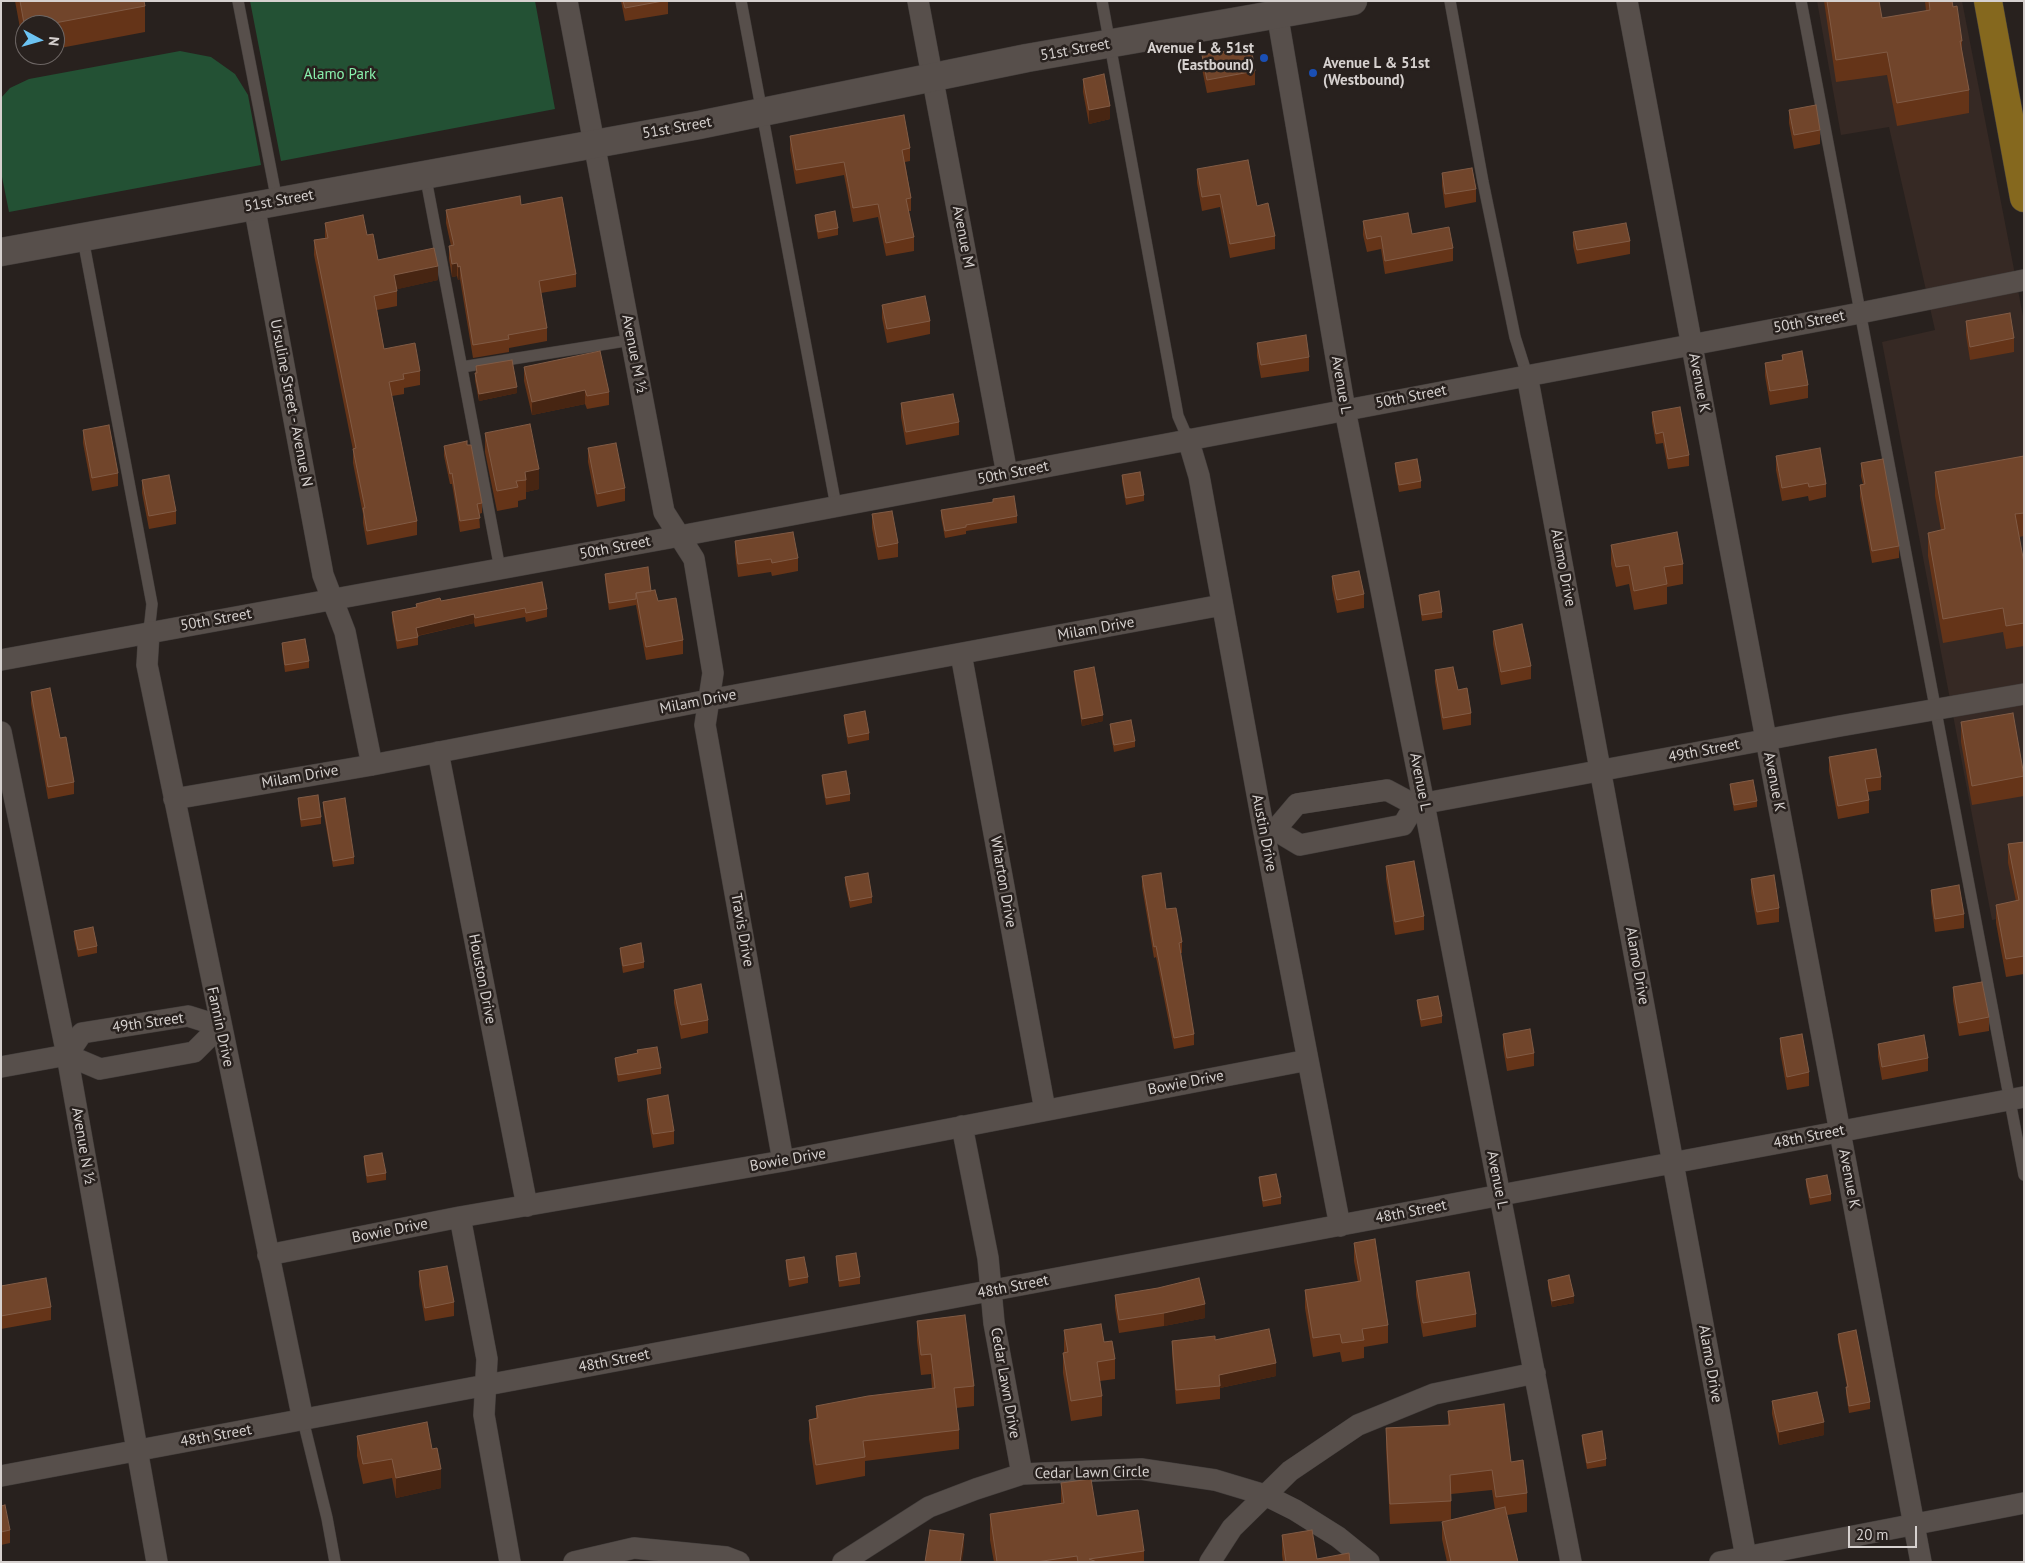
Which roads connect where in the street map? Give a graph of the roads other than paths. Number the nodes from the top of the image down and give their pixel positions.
1 (238, 1) edge
2 (567, 1) edge
3 (741, 1) edge
4 (918, 1) edge
5 (1102, 1) edge
6 (1353, 1) edge
7 (1450, 1) edge
8 (1627, 1) edge
9 (1801, 1) edge
10 (1988, 1) edge
11 (1276, 8) edge
12 (1110, 43) junction
13 (932, 78) junction
14 (762, 112) junction
15 (594, 143) junction
16 (425, 174) junction
17 (2024, 198) edge
18 (266, 203) junction
19 (83, 238) junction
20 (1, 252) edge
21 (2024, 280) edge
22 (1860, 313) junction
23 (631, 340) junction
24 (1691, 344) junction
25 (462, 367) junction
26 (1527, 375) junction
27 (1345, 410) junction
28 (1188, 439) junction
29 (1007, 474) junction
30 (836, 506) junction
31 (680, 536) junction
32 (500, 569) junction
33 (332, 599) junction
34 (1222, 605) junction
35 (149, 632) junction
36 (961, 654) junction
37 (1, 660) edge
38 (2024, 694) edge
39 (709, 700) junction
40 (1936, 710) junction
41 (1, 732) edge
42 (1766, 740) junction
43 (438, 752) junction
44 (372, 765) junction
45 (1600, 771) junction
46 (174, 799) junction
47 (1419, 804) junction
48 (1270, 831) junction
49 (220, 1026) junction
50 (67, 1055) junction
51 (1308, 1060) junction
52 (1, 1067) edge
53 (2017, 1098) edge
54 (1045, 1110) junction
55 (962, 1126) junction
56 (1839, 1131) junction
57 (783, 1161) junction
58 (1673, 1162) junction
59 (2024, 1175) edge
60 (1500, 1195) junction
61 (527, 1206) junction
62 (460, 1217) junction
63 (1340, 1226) junction
64 (268, 1255) junction
65 (992, 1291) junction
66 (1535, 1373) junction
67 (485, 1385) junction
68 (303, 1420) junction
69 (137, 1450) junction
70 (1022, 1474) junction
71 (1, 1476) edge
72 (1264, 1495) junction
73 (2024, 1503) edge
74 (1914, 1524) junction
75 (1746, 1559) edge
76 (157, 1562) edge
77 (335, 1562) edge
78 (510, 1562) edge
79 (574, 1562) edge
80 (739, 1562) edge
81 (843, 1562) edge
82 (1210, 1562) edge
83 (1369, 1562) edge
84 (1571, 1562) edge
85 (1720, 1562) edge
86 (1921, 1562) edge

1 - 18 lane
2 - 15 street, Avenue M ½
3 - 14 lane
4 - 13 street, Avenue M
5 - 12 lane
6 - 11 street, 51st Street
7 - 26 lane
8 - 24 street, Avenue K
9 - 22 lane
10 - 17 main road
11 - 12 street, 51st Street
11 - 27 street, Avenue L
12 - 13 street, 51st Street
12 - 28 lane
13 - 14 street, 51st Street
13 - 29 street, Avenue M
14 - 15 street, 51st Street
14 - 30 lane
15 - 16 street, 51st Street
15 - 23 street, Avenue M ½
16 - 18 street, 51st Street
16 - 25 lane
18 - 19 street, 51st Street
18 - 33 street, Ursuline Street - Avenue N
19 - 20 street, 51st Street
19 - 35 lane
21 - 22 street, 50th Street
22 - 24 street, 50th Street
22 - 40 lane
23 - 25 lane
23 - 31 street, Avenue M ½
24 - 26 street, 50th Street
24 - 42 street, Avenue K
25 - 32 lane
26 - 27 street, 50th Street
26 - 45 street, Alamo Drive
27 - 28 street, 50th Street
27 - 47 street, Avenue L
28 - 29 street, 50th Street
28 - 34 street, Austin Drive
29 - 30 street, 50th Street
30 - 31 street, 50th Street
31 - 32 street, 50th Street
31 - 39 street, Avenue M ½
32 - 33 street, 50th Street
33 - 35 street, 50th Street
33 - 44 street
34 - 36 street, Milam Drive
34 - 48 street, Austin Drive
35 - 37 street, 50th Street
35 - 46 street, Fannin Drive
36 - 39 street, Milam Drive
36 - 54 street, Wharton Drive
38 - 40 street, 49th Street
39 - 43 street, Milam Drive
39 - 57 street, Travis Drive
40 - 42 street, 49th Street
40 - 53 lane
41 - 50 street, Avenue N ½
42 - 45 street, 49th Street
42 - 56 street, Avenue K
43 - 44 street, Milam Drive
43 - 61 street, Houston Drive
44 - 46 street, Milam Drive
45 - 47 street, 49th Street
45 - 58 street, Alamo Drive
46 - 49 street, Fannin Drive
47 - 48 street
47 - 48 street
47 - 60 street, Avenue L
48 - 51 street, Austin Drive
49 - 50 street, 49th Street
49 - 50 street
49 - 64 street, Fannin Drive
50 - 52 street
50 - 69 street, Avenue N ½
51 - 54 street, Bowie Drive
51 - 63 street, Austin Drive
53 - 56 street, 48th Street
53 - 59 lane
54 - 55 street, Bowie Drive
55 - 57 street, Bowie Drive
55 - 65 street
56 - 58 street, 48th Street
56 - 74 street, Avenue K
57 - 61 street, Bowie Drive
58 - 60 street, 48th Street
58 - 75 street, Alamo Drive
60 - 63 street, 48th Street
60 - 66 street, Avenue L
61 - 62 street, Bowie Drive
62 - 64 street, Bowie Drive
62 - 67 street
63 - 65 street, 48th Street
64 - 68 street, Fannin Drive
65 - 67 street, 48th Street
65 - 70 street, Cedar Lawn Drive
66 - 72 street
66 - 84 street, Avenue L
67 - 68 street, 48th Street
67 - 78 street
68 - 69 street, 48th Street
68 - 77 lane
69 - 71 street, 48th Street
69 - 76 street, Avenue N ½
70 - 72 street, Cedar Lawn Circle
70 - 81 street, Cedar Lawn Circle
72 - 82 street
72 - 83 street, Cedar Lawn Circle
73 - 74 street
74 - 75 street
74 - 86 street, Avenue K
75 - 85 street
79 - 80 street

